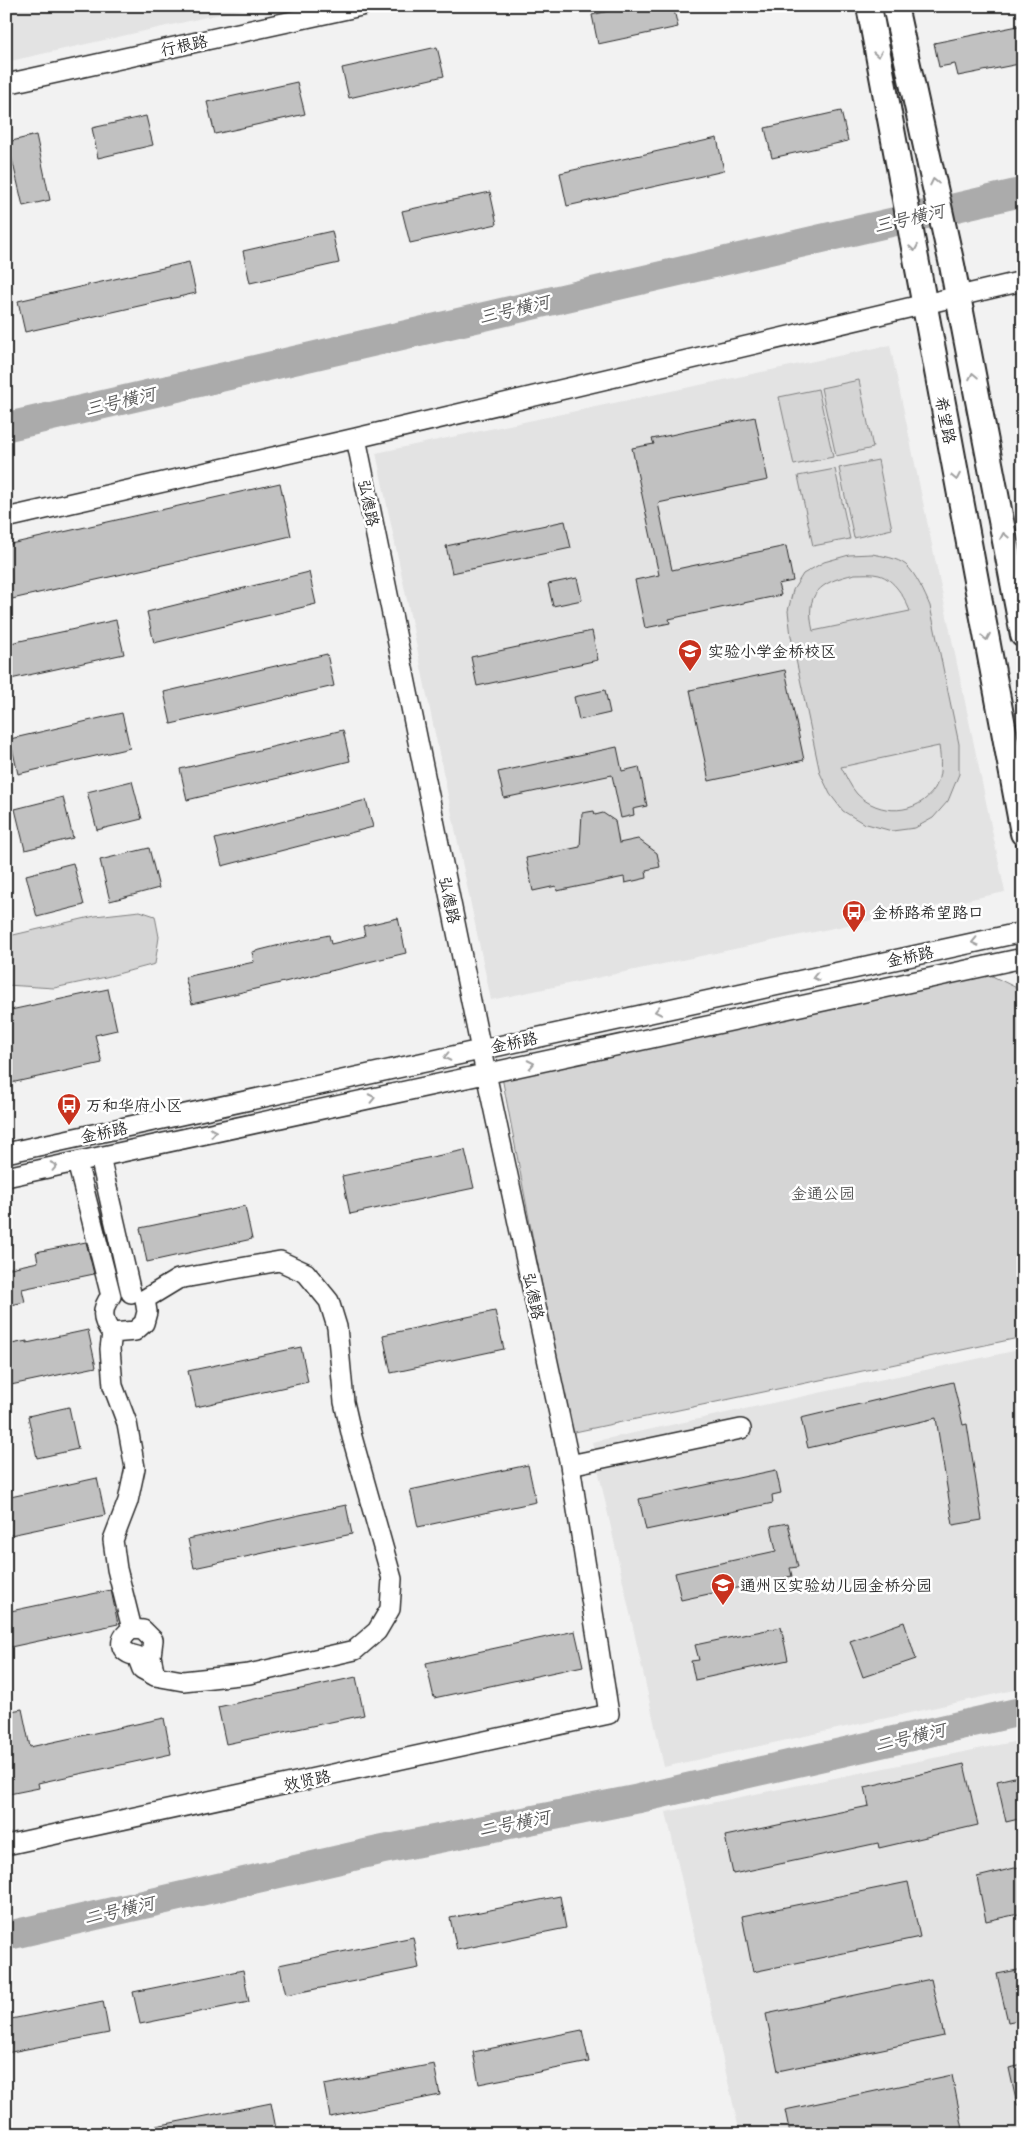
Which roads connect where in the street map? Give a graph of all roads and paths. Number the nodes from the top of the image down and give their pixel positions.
1 (361, 6) edge
2 (869, 6) edge
3 (895, 6) edge
4 (6, 84) edge
5 (1023, 281) edge
6 (958, 296) junction
7 (356, 438) junction
8 (6, 518) edge
9 (1023, 635) edge
10 (1023, 833) edge
11 (1023, 932) edge
12 (1023, 958) edge
13 (481, 1050) junction
14 (6, 1153) edge
15 (100, 1157) junction
16 (77, 1162) junction
17 (6, 1177) edge
18 (111, 1296) junction
19 (138, 1296) junction
20 (112, 1333) junction
21 (741, 1429) dead end
22 (570, 1465) junction
23 (608, 1714) joint
24 (6, 1845) edge

1 - 4 street, 行根路
2 -> 10 main road, 希望路
6 -> 3 main road
5 - 6 street
6 - 7 street
9 -> 6 main road
7 - 8 street
7 - 13 street, 弘德路
11 -> 13 street, 金桥路
15 -> 12 street, 金桥路
13 -> 14 street, 金桥路
13 - 22 street, 弘德路
15 - 16 street, 金桥路
15 - 19 street
17 -> 16 street, 金桥路
16 - 18 street
18 - 19 street
18 - 20 street
19 - 20 street
19 - 20 street
21 - 22 street
22 - 23 street, 弘德路
23 - 24 street, 效贤路

